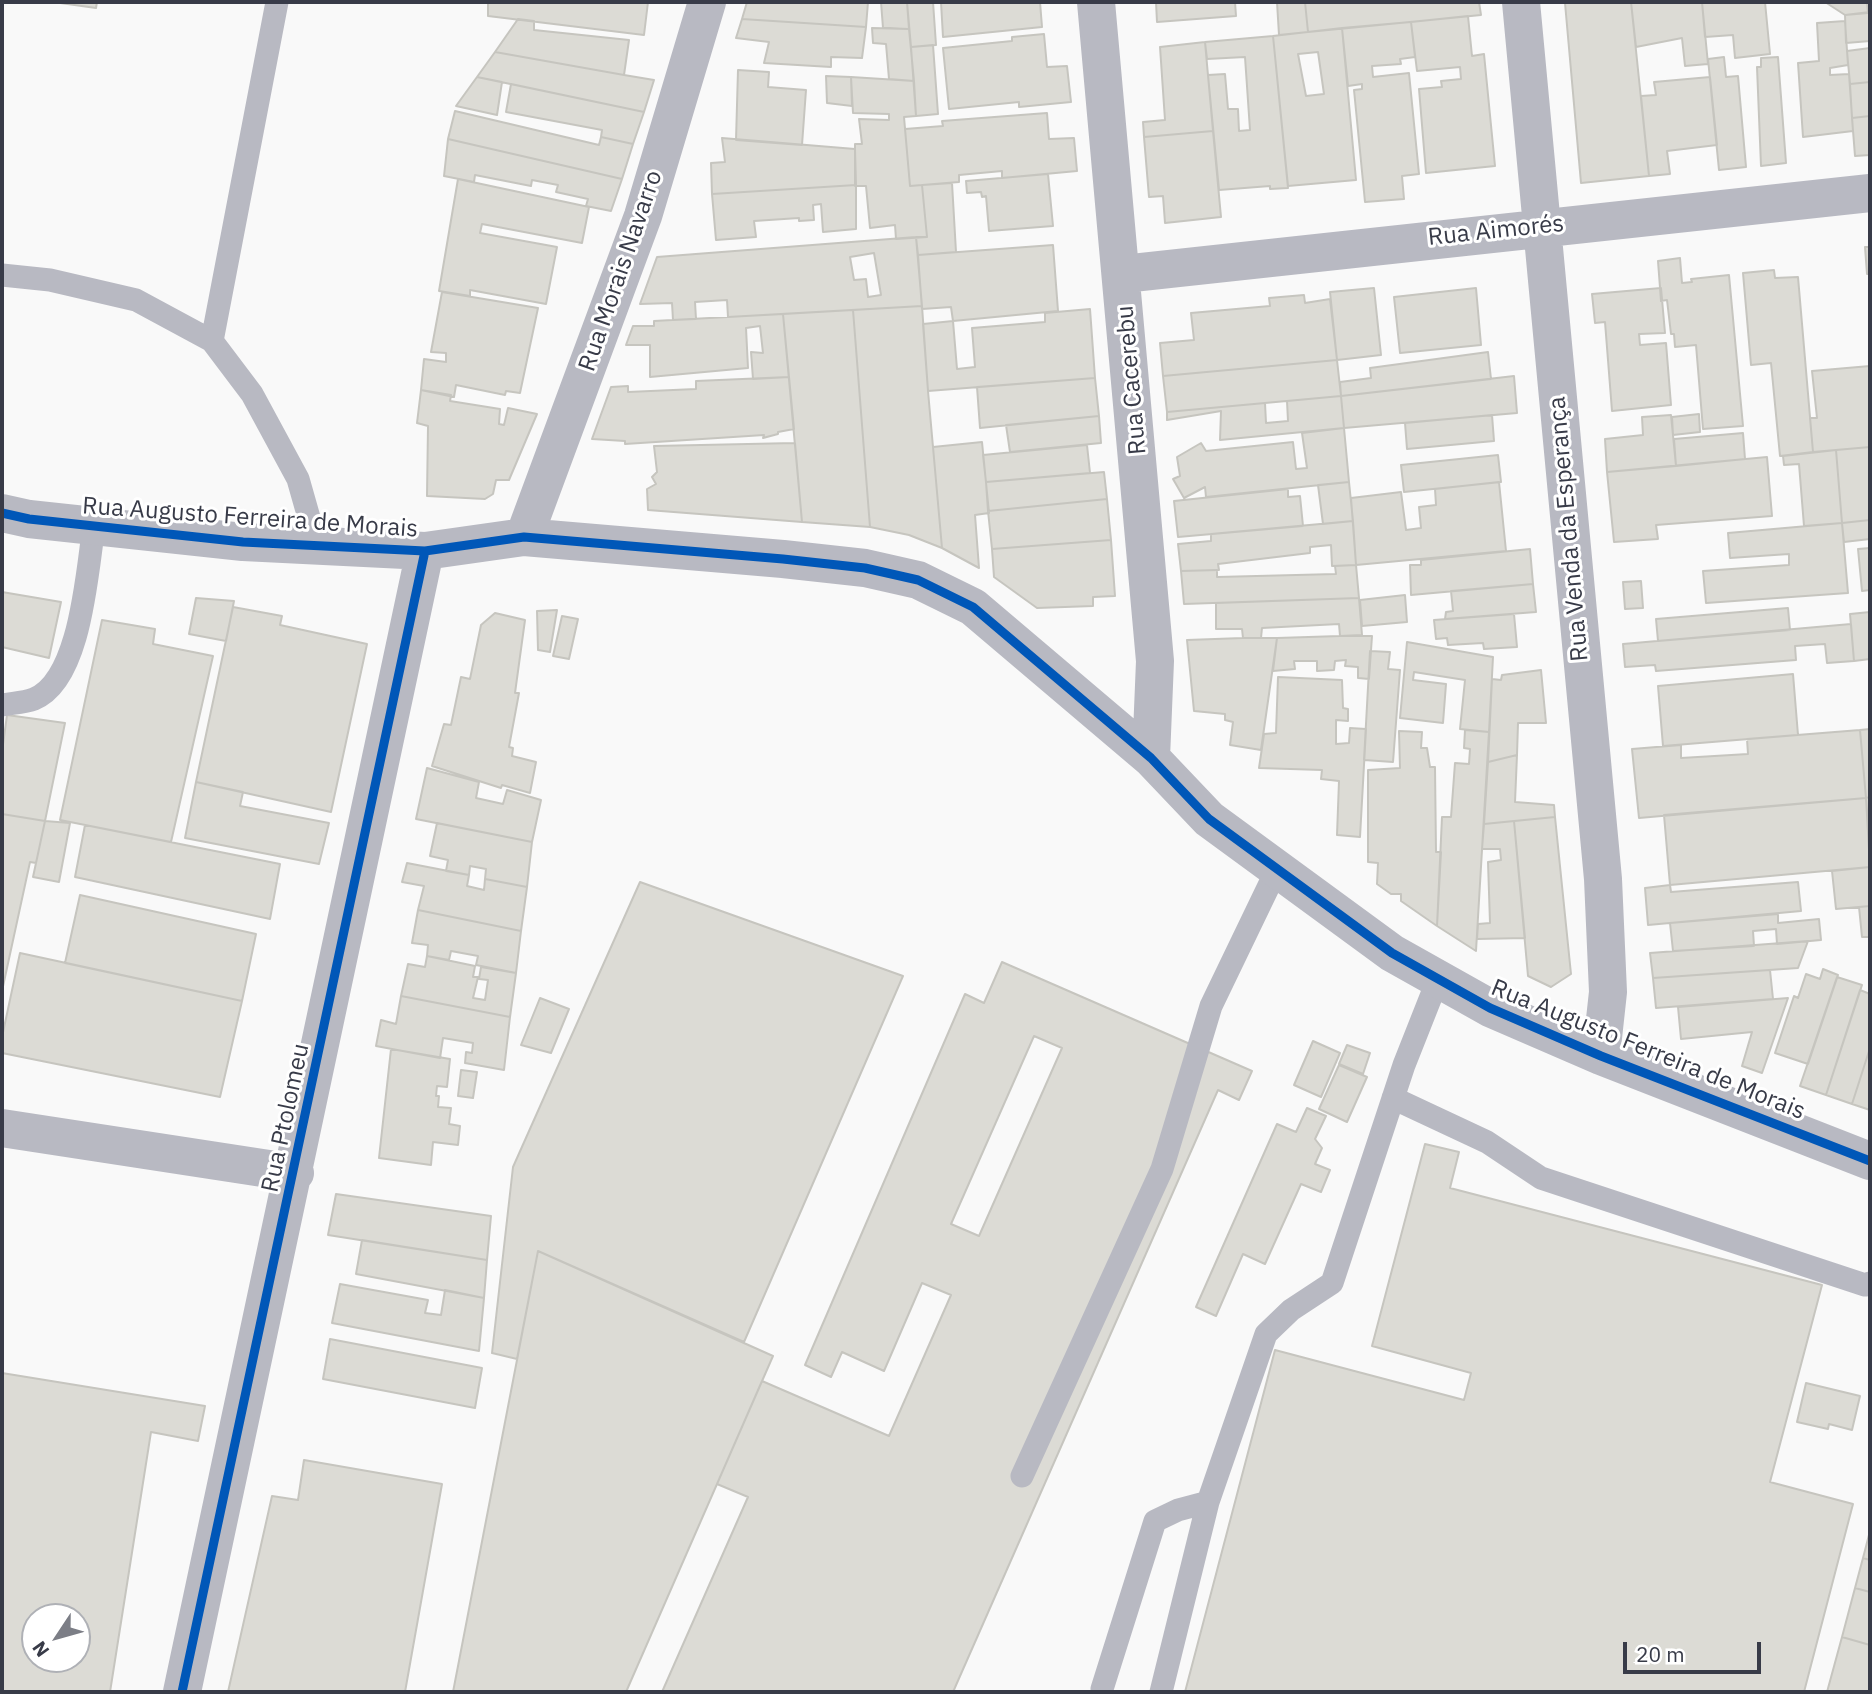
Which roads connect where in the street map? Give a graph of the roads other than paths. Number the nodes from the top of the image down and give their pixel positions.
1 (277, 2) edge
2 (707, 2) edge
3 (1096, 2) edge
4 (1521, 2) edge
5 (1870, 192) edge
6 (1541, 226) junction
7 (1123, 274) junction
8 (2, 275) edge
9 (212, 341) junction
10 (2, 513) edge
11 (94, 526) junction
12 (524, 537) junction
13 (317, 546) junction
14 (425, 551) junction
15 (2, 705) edge
16 (1151, 758) junction
17 (1278, 869) junction
18 (1438, 979) junction
19 (1601, 1056) junction
20 (1393, 1098) junction
21 (2, 1128) edge
22 (1870, 1161) edge
23 (295, 1173) junction
24 (1870, 1283) edge
25 (1022, 1476) dead end
26 (1208, 1502) junction
27 (1102, 1689) dead end
28 (182, 1692) edge
29 (1161, 1692) edge

1 - 9 lane
2 - 12 street, Rua Morais Navarro
3 - 7 street, Rua Cacerebu
4 - 6 street, Rua Venda da Esperança
5 - 6 street, Rua Aimorés
6 - 7 street, Rua Aimorés
6 - 19 street, Rua Venda da Esperança
7 - 16 street, Rua Cacerebu
8 - 9 lane
9 - 13 lane
10 - 11 street, Rua Augusto Ferreira de Morais
11 - 13 street, Rua Augusto Ferreira de Morais
11 - 15 lane
12 - 14 street, Rua Augusto Ferreira de Morais
12 - 16 street, Rua Augusto Ferreira de Morais
13 - 14 street, Rua Augusto Ferreira de Morais
14 - 23 street, Rua Ptolomeu
16 - 17 street, Rua Augusto Ferreira de Morais
17 - 18 street, Rua Augusto Ferreira de Morais
17 - 25 lane
18 - 19 street, Rua Augusto Ferreira de Morais
18 - 20 lane
19 - 22 street, Rua Augusto Ferreira de Morais
20 - 24 lane
20 - 26 lane
21 - 23 street
23 - 28 street, Rua Ptolomeu
26 - 27 lane
26 - 29 lane

